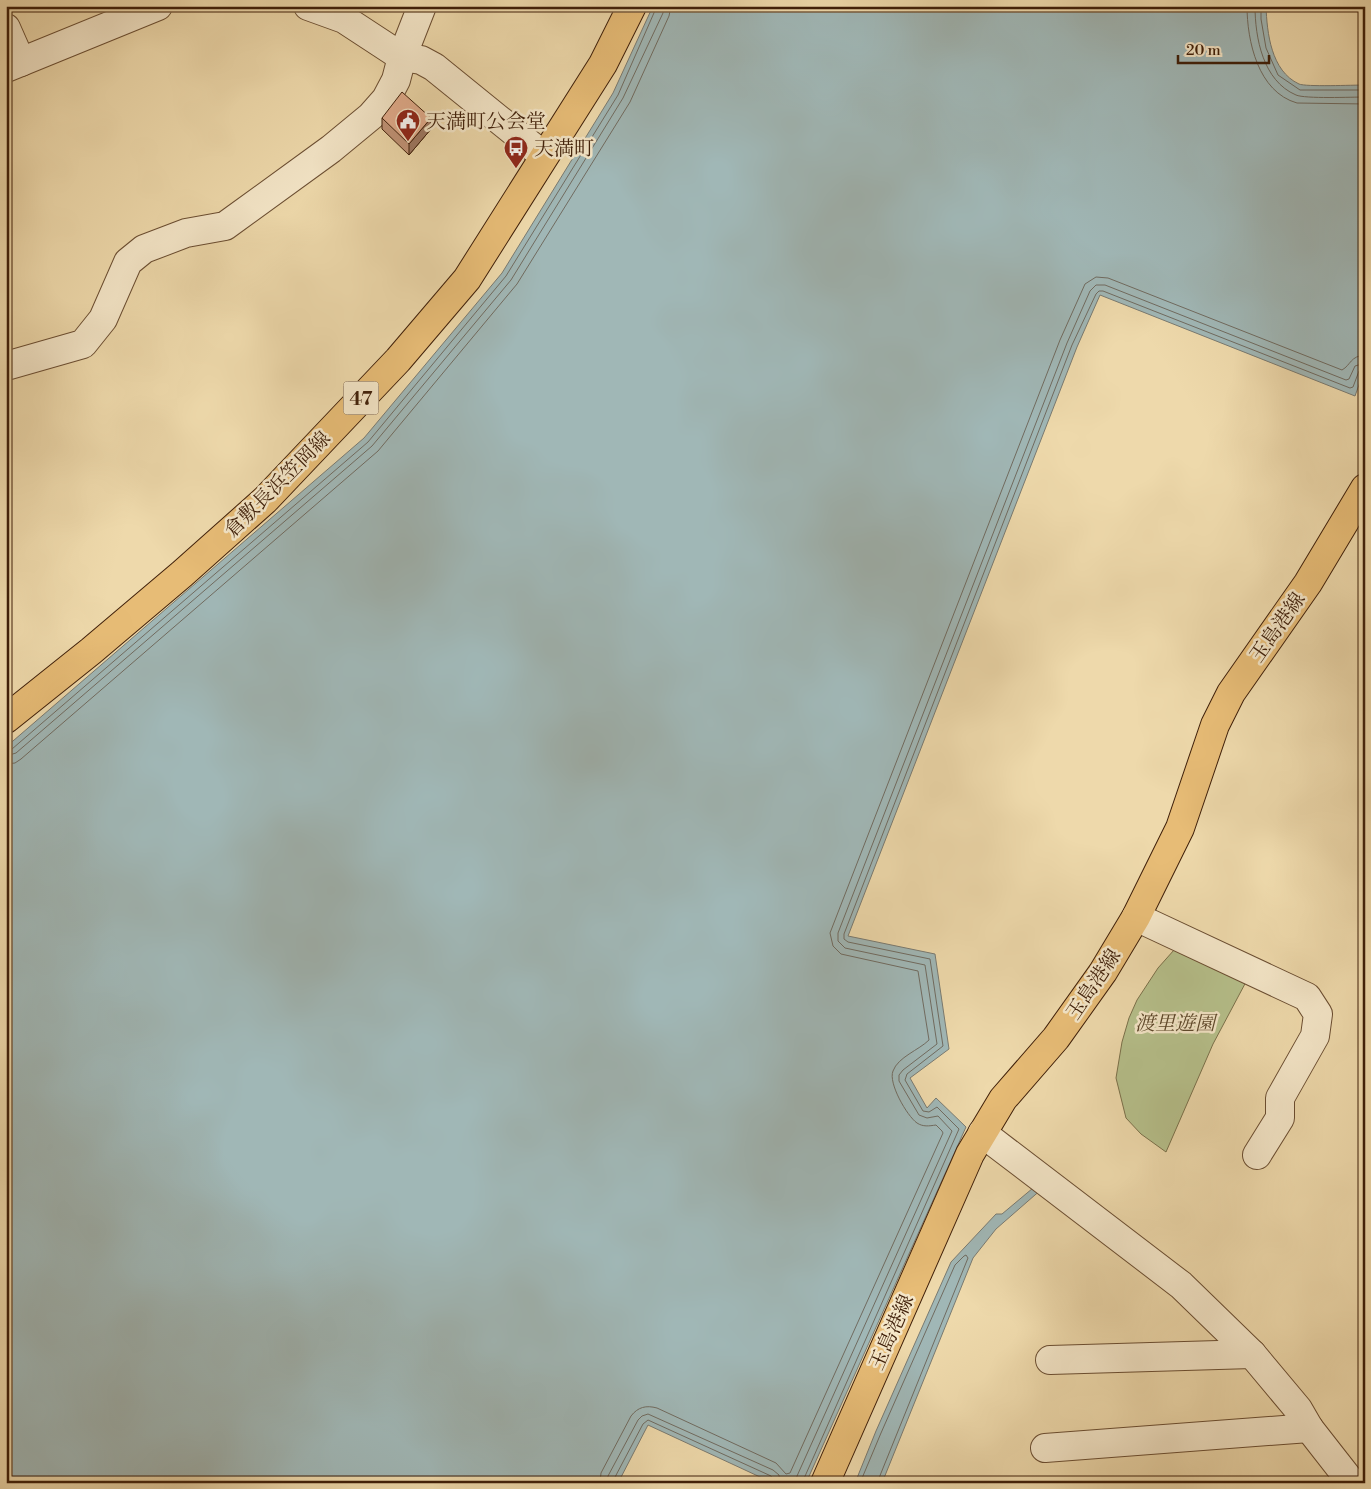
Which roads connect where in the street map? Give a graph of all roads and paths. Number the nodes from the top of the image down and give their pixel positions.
1 (158, 6) edge
2 (308, 6) edge
3 (422, 6) edge
4 (632, 6) edge
5 (6, 28) edge
6 (402, 57) junction
7 (14, 65) edge
8 (544, 156) junction
9 (6, 366) edge
10 (1365, 488) edge
11 (6, 719) edge
12 (1136, 917) junction
13 (982, 1133) junction
14 (1257, 1155) dead end
15 (1252, 1354) junction
16 (1050, 1360) dead end
17 (1309, 1428) junction
18 (1045, 1448) dead end
19 (825, 1483) edge
20 (1352, 1483) edge

1 - 7 street
2 - 6 street
3 - 6 street
4 - 8 main road, 倉敷長浜笠岡線 / 47
5 - 7 street
6 - 8 street
6 - 9 street
8 - 11 main road, 倉敷長浜笠岡線 / 47
10 - 12 main road, 玉島港線
12 - 13 main road, 玉島港線
12 - 14 street
13 - 15 street
13 - 19 main road, 玉島港線
15 - 16 street
15 - 17 street
17 - 18 street
17 - 20 street

